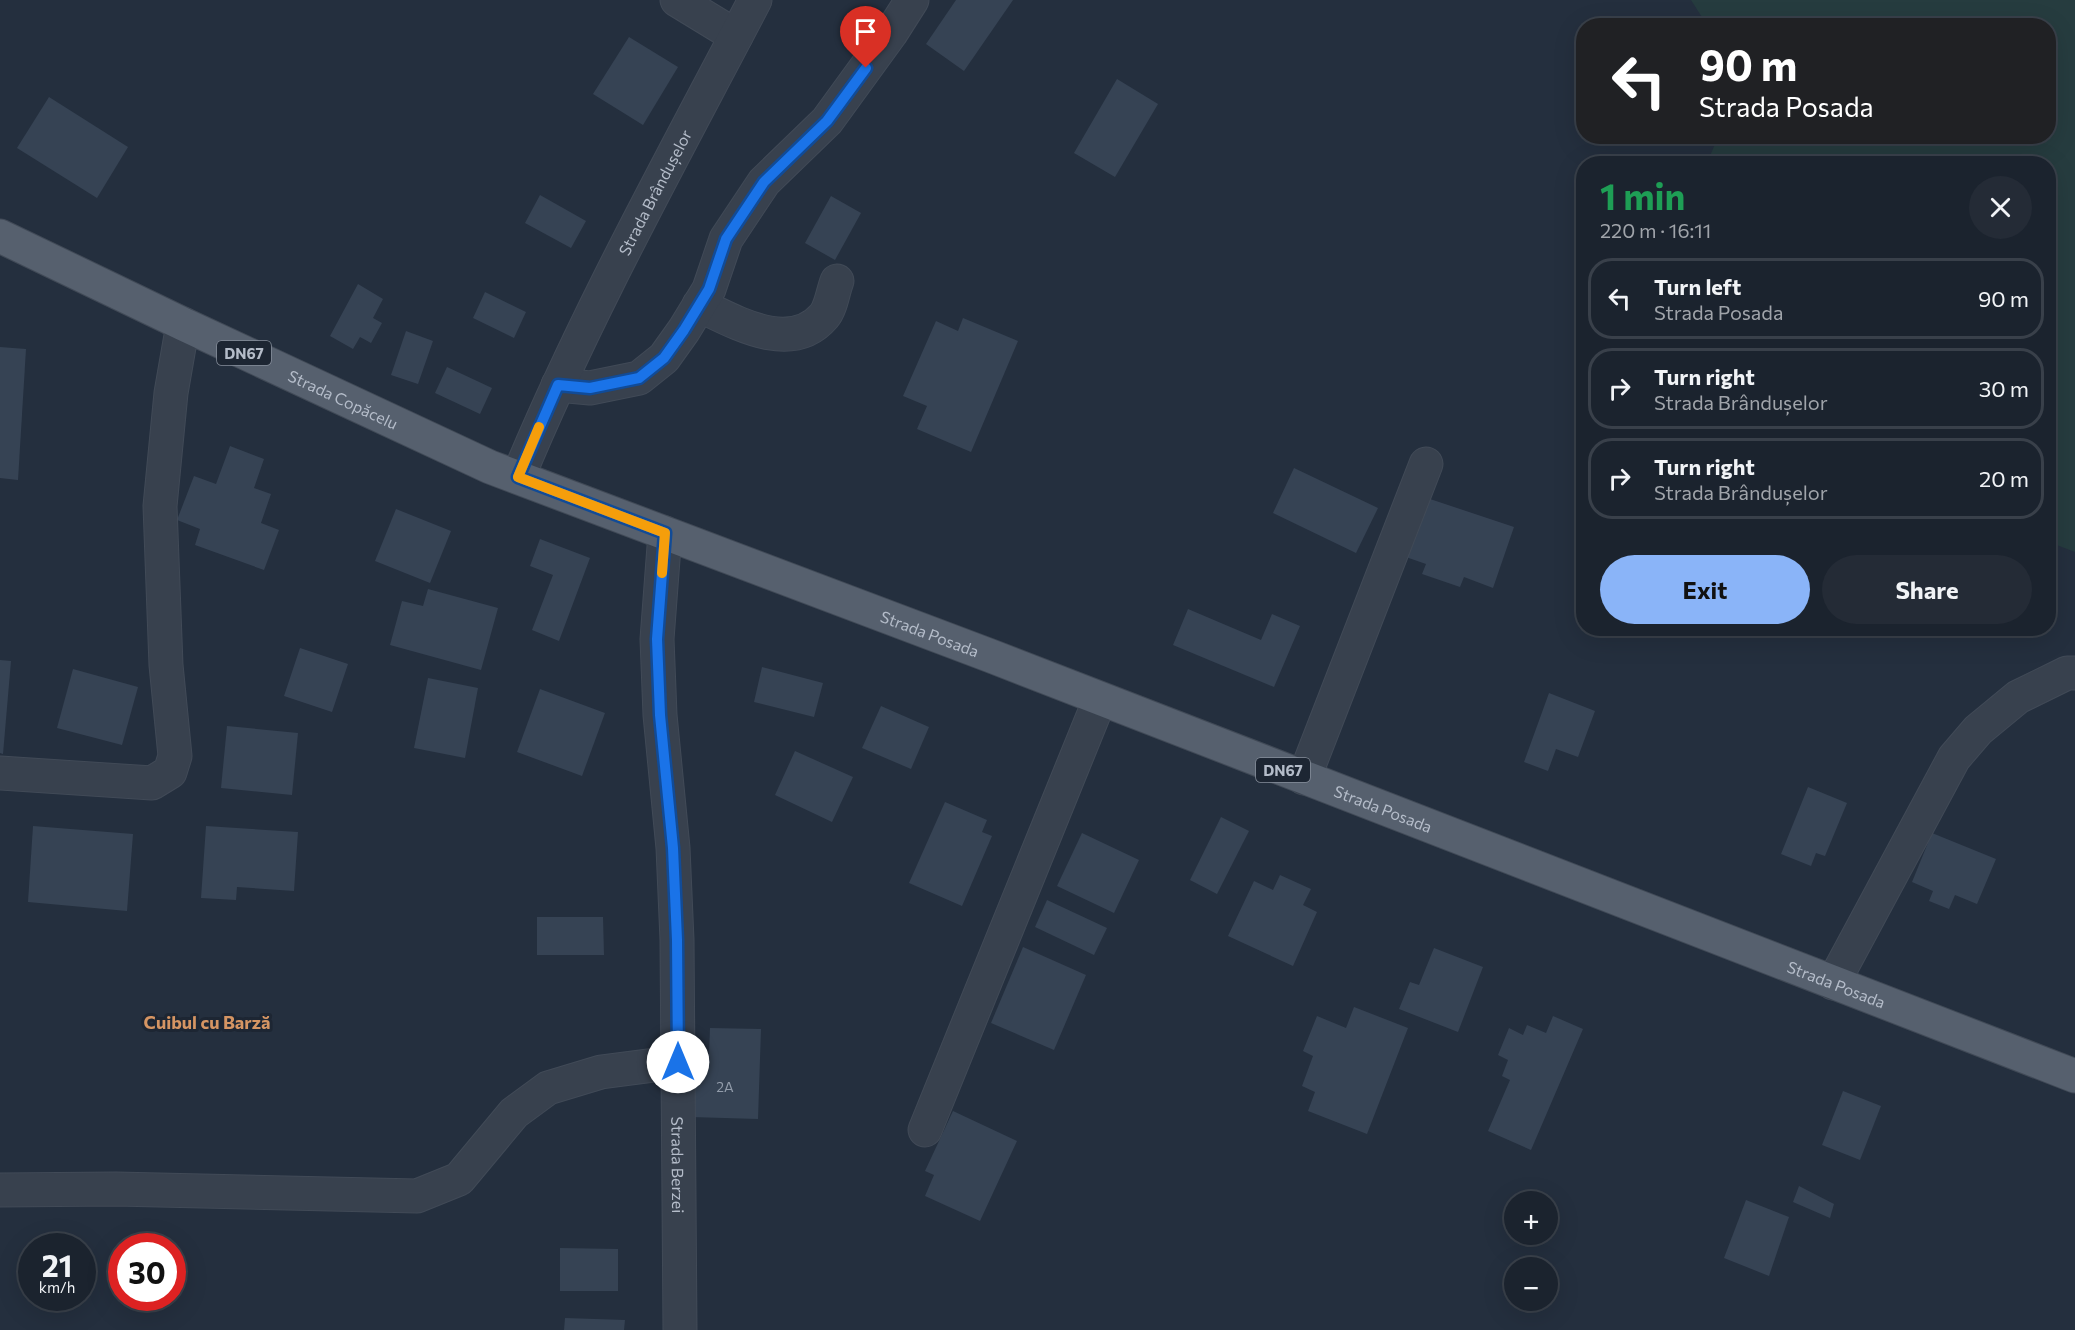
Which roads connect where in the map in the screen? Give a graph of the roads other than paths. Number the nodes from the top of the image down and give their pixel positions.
1 (677, 0) edge
2 (754, 0) edge
3 (912, 0) edge
4 (736, 36) junction
5 (0, 236) edge
6 (837, 281) dead end
7 (699, 305) junction
8 (183, 324) junction
9 (558, 385) junction
10 (1426, 464) dead end
11 (504, 472) junction
12 (665, 533) junction
13 (2075, 673) edge
14 (1100, 699) junction
15 (0, 773) edge
16 (1304, 778) junction
17 (1833, 983) junction
18 (678, 1062) junction
19 (2075, 1076) edge
20 (925, 1130) dead end
21 (0, 1190) edge
22 (680, 1330) edge

1 - 4 street
2 - 4 street, Strada Brândușelor
3 - 7 street
4 - 9 street, Strada Brândușelor
5 - 8 main road, Strada Copăcelu / DN67
6 - 7 street
7 - 9 street
8 - 11 main road, Strada Copăcelu / DN67
8 - 15 street
9 - 11 street, Strada Brândușelor
10 - 16 street
11 - 12 main road, Strada Posada / DN67
12 - 14 main road, Strada Posada / DN67
12 - 18 street, Strada Berzei
13 - 17 street
14 - 16 main road, Strada Posada / DN67
14 - 20 street
16 - 17 main road, Strada Posada / DN67
17 - 19 main road, Strada Posada / DN67
18 - 21 street
18 - 22 street, Strada Berzei

